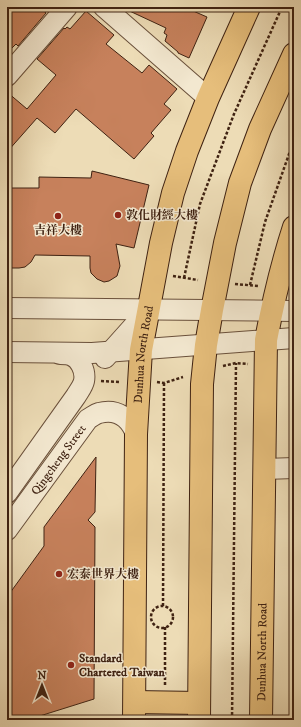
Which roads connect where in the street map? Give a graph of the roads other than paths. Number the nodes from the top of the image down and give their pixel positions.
1 (67, 7) edge
2 (104, 7) edge
3 (249, 7) edge
4 (294, 54) edge
5 (7, 76) edge
6 (208, 98) junction
7 (294, 227) edge
8 (7, 308) edge
9 (148, 310) junction
10 (212, 310) junction
11 (271, 311) junction
12 (294, 311) edge
13 (294, 338) edge
14 (266, 340) junction
15 (206, 345) junction
16 (141, 350) junction
17 (7, 352) edge
18 (110, 352) junction
19 (54, 353) junction
20 (84, 383) junction
21 (136, 434) junction
22 (294, 468) edge
23 (265, 469) junction
24 (7, 493) edge
25 (7, 530) edge
26 (199, 711) edge
27 (128, 713) edge
28 (261, 720) edge

1 - 5 street
2 - 6 street
3 - 6 main road, Dunhua North Road
4 - 10 main road
6 - 9 main road, Dunhua North Road
7 - 11 main road, Dunhua North Road
8 - 9 street
9 - 10 street
9 - 16 main road, Dunhua North Road
9 - 18 street, Qingcheng Street
10 - 11 street
10 - 15 main road
11 - 12 street
11 - 14 main road, Dunhua North Road
13 - 14 street
14 - 15 street
14 - 23 main road, Dunhua North Road
15 - 16 street
15 - 26 main road
16 - 18 street
16 - 21 main road, Dunhua North Road
17 - 19 street
18 - 19 street
18 - 20 street, Qingcheng Street
19 - 20 street
20 - 24 street, Qingcheng Street
21 - 25 street, Qingcheng Street
21 - 27 main road, Dunhua North Road
22 - 23 street
23 - 28 main road, Dunhua North Road
26 - 27 main road

